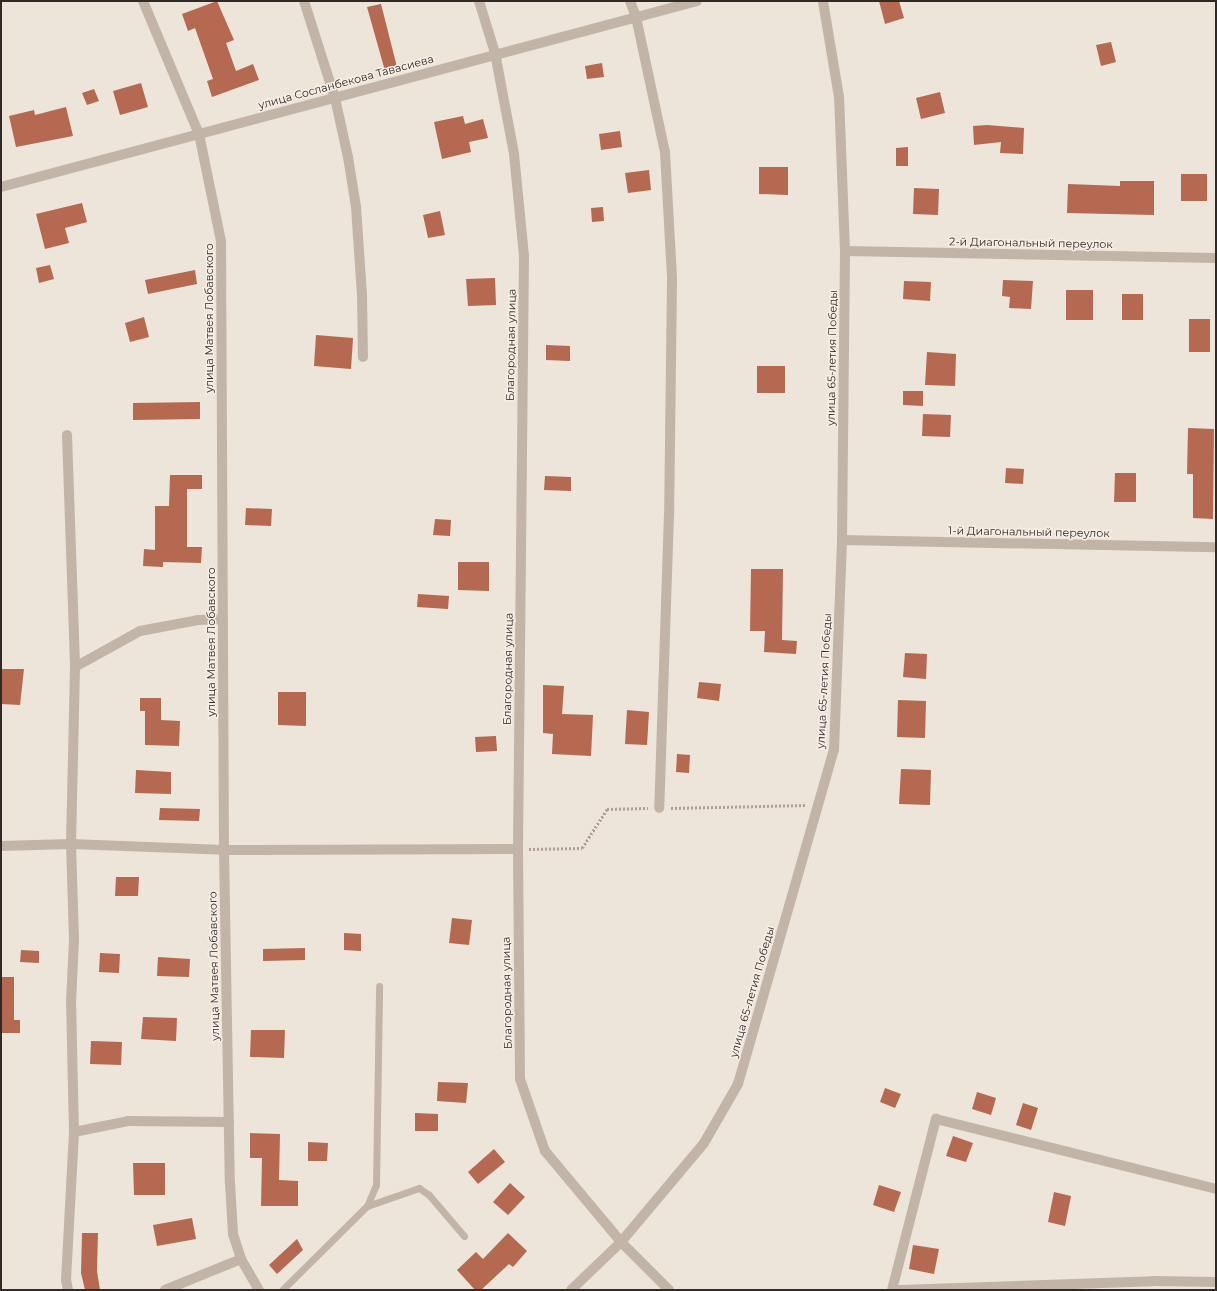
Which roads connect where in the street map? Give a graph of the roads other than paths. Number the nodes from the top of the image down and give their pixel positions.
1 (143, 1) edge
2 (304, 1) edge
3 (479, 1) edge
4 (630, 1) edge
5 (697, 1) edge
6 (823, 1) edge
7 (636, 17) junction
8 (495, 53) junction
9 (335, 98) junction
10 (199, 134) junction
11 (1, 187) edge
12 (845, 251) junction
13 (1216, 258) edge
14 (363, 357) dead end
15 (67, 435) dead end
16 (842, 540) junction
17 (1216, 547) edge
18 (223, 619) junction
19 (75, 667) junction
20 (659, 808) dead end
21 (72, 844) junction
22 (1, 846) edge
23 (518, 849) junction
24 (224, 850) junction
25 (379, 986) dead end
26 (229, 1122) junction
27 (74, 1132) junction
28 (1216, 1189) edge
29 (367, 1206) junction
30 (464, 1236) dead end
31 (621, 1242) junction
32 (241, 1259) junction
33 (1216, 1282) edge
34 (68, 1290) edge
35 (165, 1290) edge
36 (259, 1290) edge
37 (282, 1290) edge
38 (571, 1290) edge
39 (669, 1290) edge
40 (892, 1290) edge
41 (900, 1290) edge

1 - 10 street, улица Матвея Лобавского
2 - 9 street
3 - 8 street, Благородная улица
4 - 7 street
5 - 7 street, улица Сосланбекова Тавасиева
6 - 12 street, улица 65-летия Победы
7 - 8 street, улица Сосланбекова Тавасиева
7 - 20 street
8 - 9 street, улица Сосланбекова Тавасиева
8 - 23 street, Благородная улица
9 - 10 street, улица Сосланбекова Тавасиева
9 - 14 street
10 - 11 street, улица Сосланбекова Тавасиева
10 - 18 street, улица Матвея Лобавского
12 - 13 street, 2-й Диагональный переулок
12 - 16 street, улица 65-летия Победы
15 - 19 street
16 - 17 street, 1-й Диагональный переулок
16 - 31 street, улица 65-летия Победы
18 - 19 street
18 - 24 street, улица Матвея Лобавского
19 - 21 street
21 - 22 street
21 - 24 street
21 - 27 street
23 - 24 street
23 - 31 street, Благородная улица
24 - 26 street, улица Матвея Лобавского
25 - 29 lane
26 - 27 street
26 - 32 street, улица Матвея Лобавского
27 - 34 street
28 - 40 street
29 - 30 lane
29 - 37 lane
31 - 38 street, улица 65-летия Победы
31 - 39 street, Благородная улица
32 - 35 street
32 - 36 street, улица Матвея Лобавского
33 - 41 street

